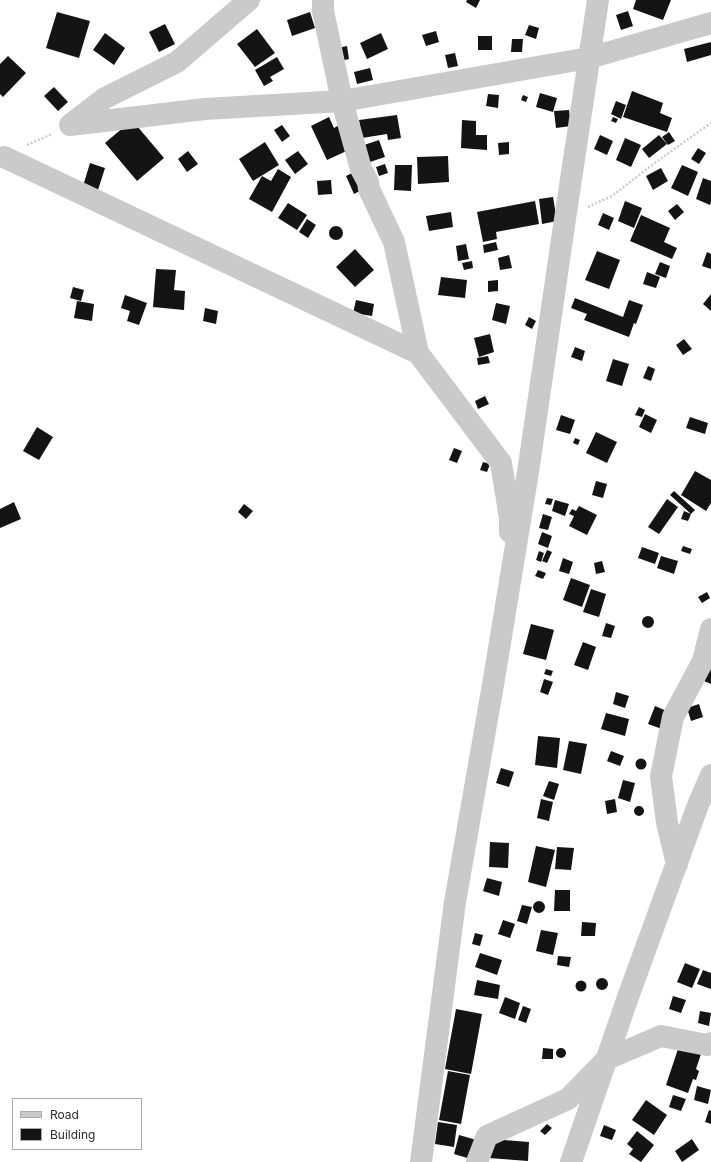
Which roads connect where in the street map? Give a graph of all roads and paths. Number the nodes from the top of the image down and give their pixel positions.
1 (249, 0) edge
2 (323, 0) edge
3 (598, 0) edge
4 (711, 23) edge
5 (589, 58) junction
6 (342, 101) junction
7 (711, 122) edge
8 (70, 125) junction
9 (4, 157) joint
10 (565, 219) junction
11 (418, 353) junction
12 (511, 573) junction
13 (711, 629) edge
14 (711, 775) edge
15 (677, 864) junction
16 (711, 1043) edge
17 (607, 1059) junction
18 (421, 1162) edge
19 (477, 1162) edge
20 (571, 1162) edge

1 - 8 street
2 - 6 street
3 - 5 street
4 - 5 street
5 - 6 street
5 - 10 street
6 - 8 street
6 - 11 street
7 - 10 path
8 - 9 path
9 - 11 street
10 - 12 street
11 - 12 street
12 - 18 street
13 - 15 street
14 - 15 street
15 - 17 street
16 - 17 street
17 - 19 street
17 - 20 street

